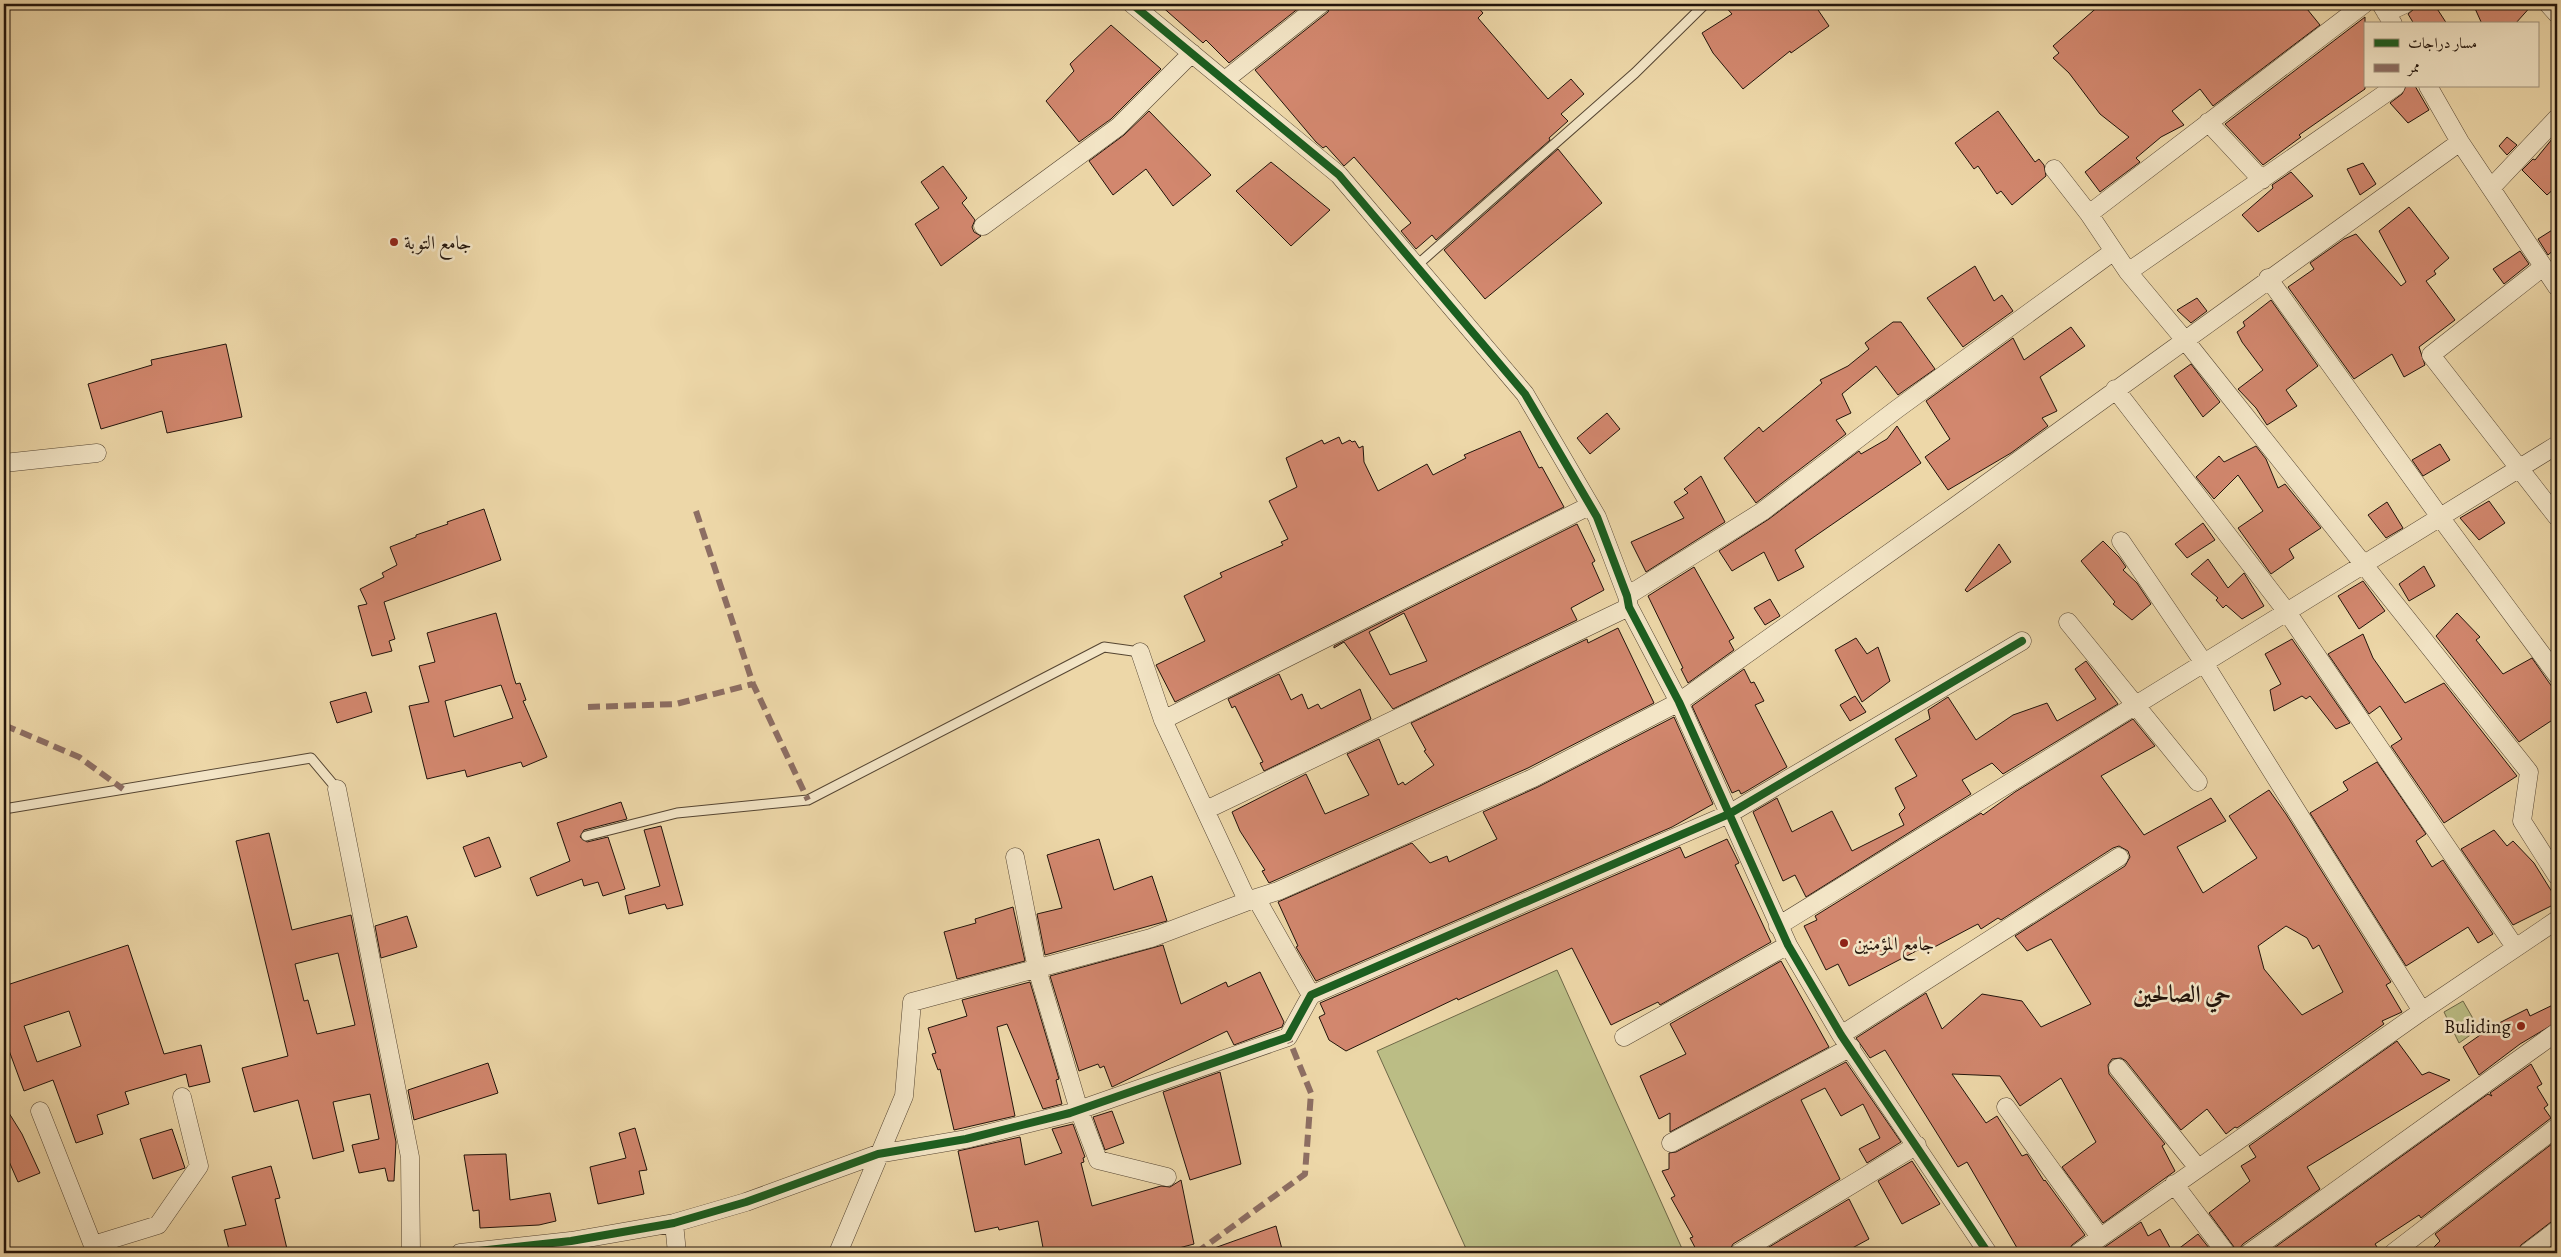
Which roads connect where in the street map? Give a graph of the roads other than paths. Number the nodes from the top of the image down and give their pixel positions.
1 (1132, 4) edge
2 (1321, 4) edge
3 (1705, 4) edge
4 (2364, 4) edge
5 (2404, 4) edge
6 (2548, 4) edge
7 (2387, 13) edge
8 (2557, 14) edge
9 (1192, 53) junction
10 (1224, 80) junction
11 (2393, 88) edge
12 (2429, 88) edge
13 (2557, 118) edge
14 (2208, 122) junction
15 (2460, 142) junction
16 (2054, 168) dead end
17 (2262, 180) junction
18 (2491, 188) junction
19 (2089, 214) junction
20 (983, 226) dead end
21 (2114, 250) junction
22 (1416, 266) junction
23 (2128, 272) junction
24 (2552, 274) edge
25 (2268, 278) junction
26 (2184, 339) junction
27 (2115, 389) junction
28 (2557, 445) edge
29 (97, 453) dead end
30 (4, 463) edge
31 (2518, 469) junction
32 (1589, 506) junction
33 (2440, 517) junction
34 (2557, 517) edge
35 (2121, 541) dead end
36 (2364, 564) junction
37 (1628, 601) junction
38 (2287, 612) junction
39 (2068, 622) dead end
40 (2022, 641) dead end
41 (1140, 652) joint
42 (2204, 663) junction
43 (2557, 675) edge
44 (1679, 702) junction
45 (2135, 706) junction
46 (1163, 720) junction
47 (2198, 782) dead end
48 (338, 789) joint
49 (4, 809) edge
50 (1206, 810) junction
51 (1729, 814) junction
52 (586, 836) dead end
53 (1015, 857) dead end
54 (2118, 857) dead end
55 (2557, 876) edge
56 (1252, 899) junction
57 (2557, 920) edge
58 (1778, 926) junction
59 (1788, 945) junction
60 (2515, 947) junction
61 (1037, 969) junction
62 (1311, 995) junction
63 (2422, 1011) junction
64 (2557, 1032) edge
65 (1624, 1037) dead end
66 (1846, 1041) junction
67 (2118, 1068) dead end
68 (182, 1097) dead end
69 (2006, 1107) dead end
70 (1079, 1110) junction
71 (40, 1112) dead end
72 (2557, 1128) edge
73 (1671, 1143) dead end
74 (1917, 1145) junction
75 (878, 1154) junction
76 (2198, 1168) junction
77 (1167, 1177) dead end
78 (2174, 1184) junction
79 (674, 1223) junction
80 (2557, 1230) edge
81 (2100, 1237) junction
82 (571, 1247) edge
83 (94, 1249) edge
84 (410, 1253) edge
85 (460, 1253) edge
86 (677, 1253) edge
87 (838, 1253) edge
88 (1739, 1253) edge
89 (1988, 1253) edge
90 (2078, 1253) edge
91 (2226, 1253) edge
92 (2249, 1253) edge
93 (2393, 1253) edge
94 (2527, 1253) edge

1 - 9 street
2 - 10 street
3 - 22 lane
4 - 14 street
5 - 7 street
6 - 8 street
9 - 10 street
9 - 20 street
10 - 22 street
11 - 17 street
12 - 15 street
13 - 18 street
14 - 17 street
14 - 19 street
15 - 18 street
15 - 25 street
16 - 19 street
17 - 23 street
18 - 24 street
19 - 21 street
21 - 23 street
21 - 37 street
22 - 32 street
23 - 26 street
24 - 31 street
25 - 26 street
25 - 33 street
26 - 27 street
26 - 36 street
27 - 38 street
27 - 44 street
28 - 31 street
29 - 30 street
31 - 33 street
31 - 34 street
32 - 37 street
32 - 46 street
33 - 36 street
33 - 43 street
35 - 42 street
36 - 38 street
36 - 55 street
37 - 44 street
37 - 50 street
38 - 42 street
38 - 60 street
39 - 45 street
40 - 51 street
41 - 46 street
41 - 52 lane
42 - 45 street
42 - 63 street
44 - 51 street
44 - 56 street
45 - 47 street
45 - 58 street
46 - 50 street
48 - 49 lane
48 - 84 street
50 - 56 street
51 - 58 street
51 - 62 street
53 - 61 street
54 - 66 street
56 - 61 street
56 - 62 street
57 - 60 street
58 - 59 street
59 - 65 street
59 - 66 street
60 - 63 street
61 - 70 street
61 - 75 street
62 - 70 street
63 - 76 street
64 - 92 street
66 - 73 street
66 - 74 street
67 - 76 street
68 - 83 street
69 - 81 street
70 - 75 street
70 - 77 street
71 - 83 street
72 - 93 street
74 - 88 street
74 - 89 street
75 - 79 street
75 - 87 street
76 - 78 street
78 - 81 street
78 - 91 street
79 - 82 street
79 - 86 street
80 - 94 street
81 - 90 street
82 - 85 street

